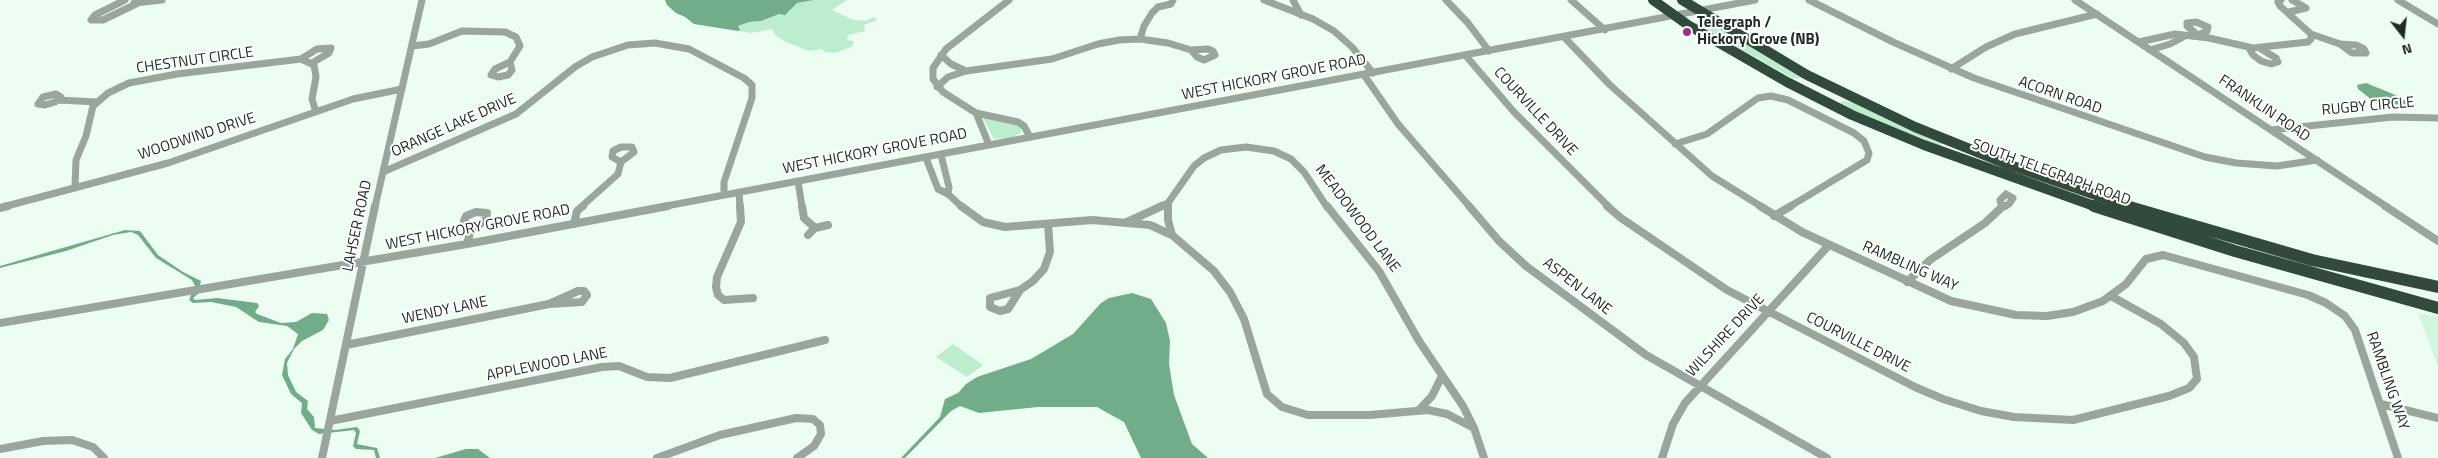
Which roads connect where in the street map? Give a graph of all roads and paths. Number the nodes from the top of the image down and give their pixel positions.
1 (126, 0) edge
2 (162, 0) edge
3 (422, 0) edge
4 (1009, 0) edge
5 (1156, 0) edge
6 (1173, 0) edge
7 (1264, 0) edge
8 (1278, 0) edge
9 (1293, 0) edge
10 (1446, 0) edge
11 (1571, 0) edge
12 (1653, 0) edge
13 (1682, 0) edge
14 (1755, 0) edge
15 (1809, 0) edge
16 (2075, 0) edge
17 (2281, 0) edge
18 (2292, 0) edge
19 (2398, 0) edge
20 (138, 3) junction
21 (1272, 3) junction
22 (1158, 7) junction
23 (1699, 11) junction
24 (2289, 12) junction
25 (1301, 14) junction
26 (2096, 14) junction
27 (1675, 16) junction
28 (2438, 24) edge
29 (1605, 30) junction
30 (2311, 34) junction
31 (2185, 36) junction
32 (1564, 37) junction
33 (1140, 38) junction
34 (2139, 42) junction
35 (2340, 44) dead end
36 (412, 46) junction
37 (2249, 48) junction
38 (2261, 48) junction
39 (1191, 50) dead end
40 (2150, 50) junction
41 (1489, 51) junction
42 (941, 55) junction
43 (1466, 56) junction
44 (301, 59) junction
45 (510, 62) dead end
46 (312, 63) junction
47 (1952, 69) junction
48 (966, 71) junction
49 (1373, 73) junction
50 (1364, 75) junction
51 (1807, 75) junction
52 (1786, 82) junction
53 (937, 87) junction
54 (402, 89) junction
55 (1852, 97) junction
56 (58, 100) dead end
57 (97, 102) junction
58 (1829, 104) junction
59 (316, 112) junction
60 (976, 113) junction
61 (2438, 118) edge
62 (2271, 130) junction
63 (1030, 137) junction
64 (1675, 144) junction
65 (989, 145) junction
66 (940, 154) junction
67 (926, 158) junction
68 (2317, 160) junction
69 (621, 162) dead end
70 (383, 172) junction
71 (798, 181) junction
72 (75, 187) junction
73 (739, 192) junction
74 (948, 194) junction
75 (724, 195) junction
76 (1168, 203) junction
77 (2002, 207) dead end
78 (0, 208) edge
79 (1774, 216) junction
80 (1127, 222) junction
81 (574, 224) junction
82 (1048, 224) junction
83 (828, 225) dead end
84 (815, 228) junction
85 (471, 229) dead end
86 (808, 235) dead end
87 (1172, 235) junction
88 (2438, 241) edge
89 (467, 244) junction
90 (1829, 245) junction
91 (363, 263) junction
92 (1907, 282) junction
93 (2438, 287) edge
94 (1020, 290) dead end
95 (2111, 296) junction
96 (753, 298) dead end
97 (549, 304) dead end
98 (2438, 308) edge
99 (1768, 312) junction
100 (0, 323) edge
101 (824, 340) dead end
102 (346, 345) junction
103 (1442, 376) junction
104 (1699, 386) junction
105 (2381, 404) junction
106 (1419, 410) junction
107 (2438, 418) edge
108 (329, 424) junction
109 (1474, 428) junction
110 (0, 449) edge
111 (104, 458) edge
112 (322, 458) edge
113 (657, 458) edge
114 (798, 458) edge
115 (1484, 458) edge
116 (1662, 458) edge
117 (1827, 458) edge
118 (2398, 458) edge

1 - 20 street
1 - 20 street
2 - 20 street
3 - 36 street, LAHSER ROAD
4 - 42 street
5 - 22 street
6 - 22 street
7 - 21 street
8 - 21 street
9 - 25 street
10 - 41 street
11 - 29 street
12 - 27 highway, SOUTH TELEGRAPH ROAD
13 - 23 highway, SOUTH TELEGRAPH ROAD
14 - 23 street, WEST HICKORY GROVE ROAD
15 - 47 street, ACORN ROAD
16 - 26 street, FRANKLIN ROAD
17 - 24 street
18 - 24 street
19 - 28 street
21 - 25 street
22 - 33 street
23 - 27 street, WEST HICKORY GROVE ROAD
23 - 51 highway, SOUTH TELEGRAPH ROAD
24 - 30 street
25 - 49 street
26 - 34 street, FRANKLIN ROAD
26 - 47 street
27 - 29 street, WEST HICKORY GROVE ROAD
27 - 52 highway, SOUTH TELEGRAPH ROAD
29 - 32 street, WEST HICKORY GROVE ROAD
30 - 35 street
30 - 38 street
31 - 34 street
31 - 37 street
31 - 40 street
32 - 41 street, WEST HICKORY GROVE ROAD
32 - 64 street, RAMBLING WAY
33 - 39 street
33 - 48 street
34 - 40 street, FRANKLIN ROAD
36 - 45 street
36 - 54 street, LAHSER ROAD
37 - 38 street
37 - 38 street
40 - 62 street, FRANKLIN ROAD
41 - 43 street, WEST HICKORY GROVE ROAD
42 - 48 street
42 - 53 street
43 - 49 street, WEST HICKORY GROVE ROAD
43 - 99 street, COURVILLE DRIVE
44 - 46 street, CHESTNUT CIRCLE
44 - 46 street, CHESTNUT CIRCLE
44 - 57 street, CHESTNUT CIRCLE
46 - 59 street
47 - 68 street, ACORN ROAD
48 - 53 street
49 - 50 street, WEST HICKORY GROVE ROAD
50 - 63 street, WEST HICKORY GROVE ROAD
50 - 104 street, ASPEN LANE
51 - 52 highway
51 - 55 highway, SOUTH TELEGRAPH ROAD
52 - 58 highway, SOUTH TELEGRAPH ROAD
53 - 60 street
54 - 59 street, WOODWIND DRIVE
54 - 70 street, LAHSER ROAD
55 - 58 highway
55 - 93 highway, SOUTH TELEGRAPH ROAD
56 - 57 street
57 - 72 street
58 - 98 highway, SOUTH TELEGRAPH ROAD
59 - 72 street, WOODWIND DRIVE
60 - 63 street
60 - 65 street
61 - 62 street, RUGBY CIRCLE
62 - 68 street, FRANKLIN ROAD
63 - 65 street, WEST HICKORY GROVE ROAD
64 - 79 street, RAMBLING WAY
64 - 79 street
65 - 66 street, WEST HICKORY GROVE ROAD
66 - 67 street, WEST HICKORY GROVE ROAD
66 - 74 street
67 - 71 street, WEST HICKORY GROVE ROAD
67 - 74 street
68 - 88 street, FRANKLIN ROAD
69 - 81 street
70 - 75 street, ORANGE LAKE DRIVE
70 - 91 street, LAHSER ROAD
71 - 73 street, WEST HICKORY GROVE ROAD
71 - 84 street
72 - 78 street, WOODWIND DRIVE
73 - 75 street, WEST HICKORY GROVE ROAD
73 - 96 street
74 - 82 street
75 - 81 street, WEST HICKORY GROVE ROAD
76 - 80 street
76 - 87 street
76 - 103 street, MEADOWOOD LANE
77 - 92 street
79 - 90 street, RAMBLING WAY
80 - 82 street
80 - 87 street
81 - 89 street, WEST HICKORY GROVE ROAD
82 - 94 street
83 - 84 street
84 - 86 street
85 - 89 street
87 - 106 street
89 - 91 street, WEST HICKORY GROVE ROAD
90 - 92 street, RAMBLING WAY
90 - 99 street, WILSHIRE DRIVE
91 - 100 street, WEST HICKORY GROVE ROAD
91 - 102 street, LAHSER ROAD
92 - 95 street, RAMBLING WAY
95 - 99 street, COURVILLE DRIVE
95 - 105 street, RAMBLING WAY
97 - 102 street, WENDY LANE
99 - 104 street, WILSHIRE DRIVE
101 - 108 street, APPLEWOOD LANE
102 - 108 street, LAHSER ROAD
103 - 106 street
103 - 109 street, MEADOWOOD LANE
104 - 116 street, WILSHIRE DRIVE
104 - 117 street, ASPEN LANE
105 - 107 street
105 - 118 street, RAMBLING WAY
106 - 109 street
108 - 112 street, LAHSER ROAD
109 - 115 street, MEADOWOOD LANE
110 - 111 street
113 - 114 street

